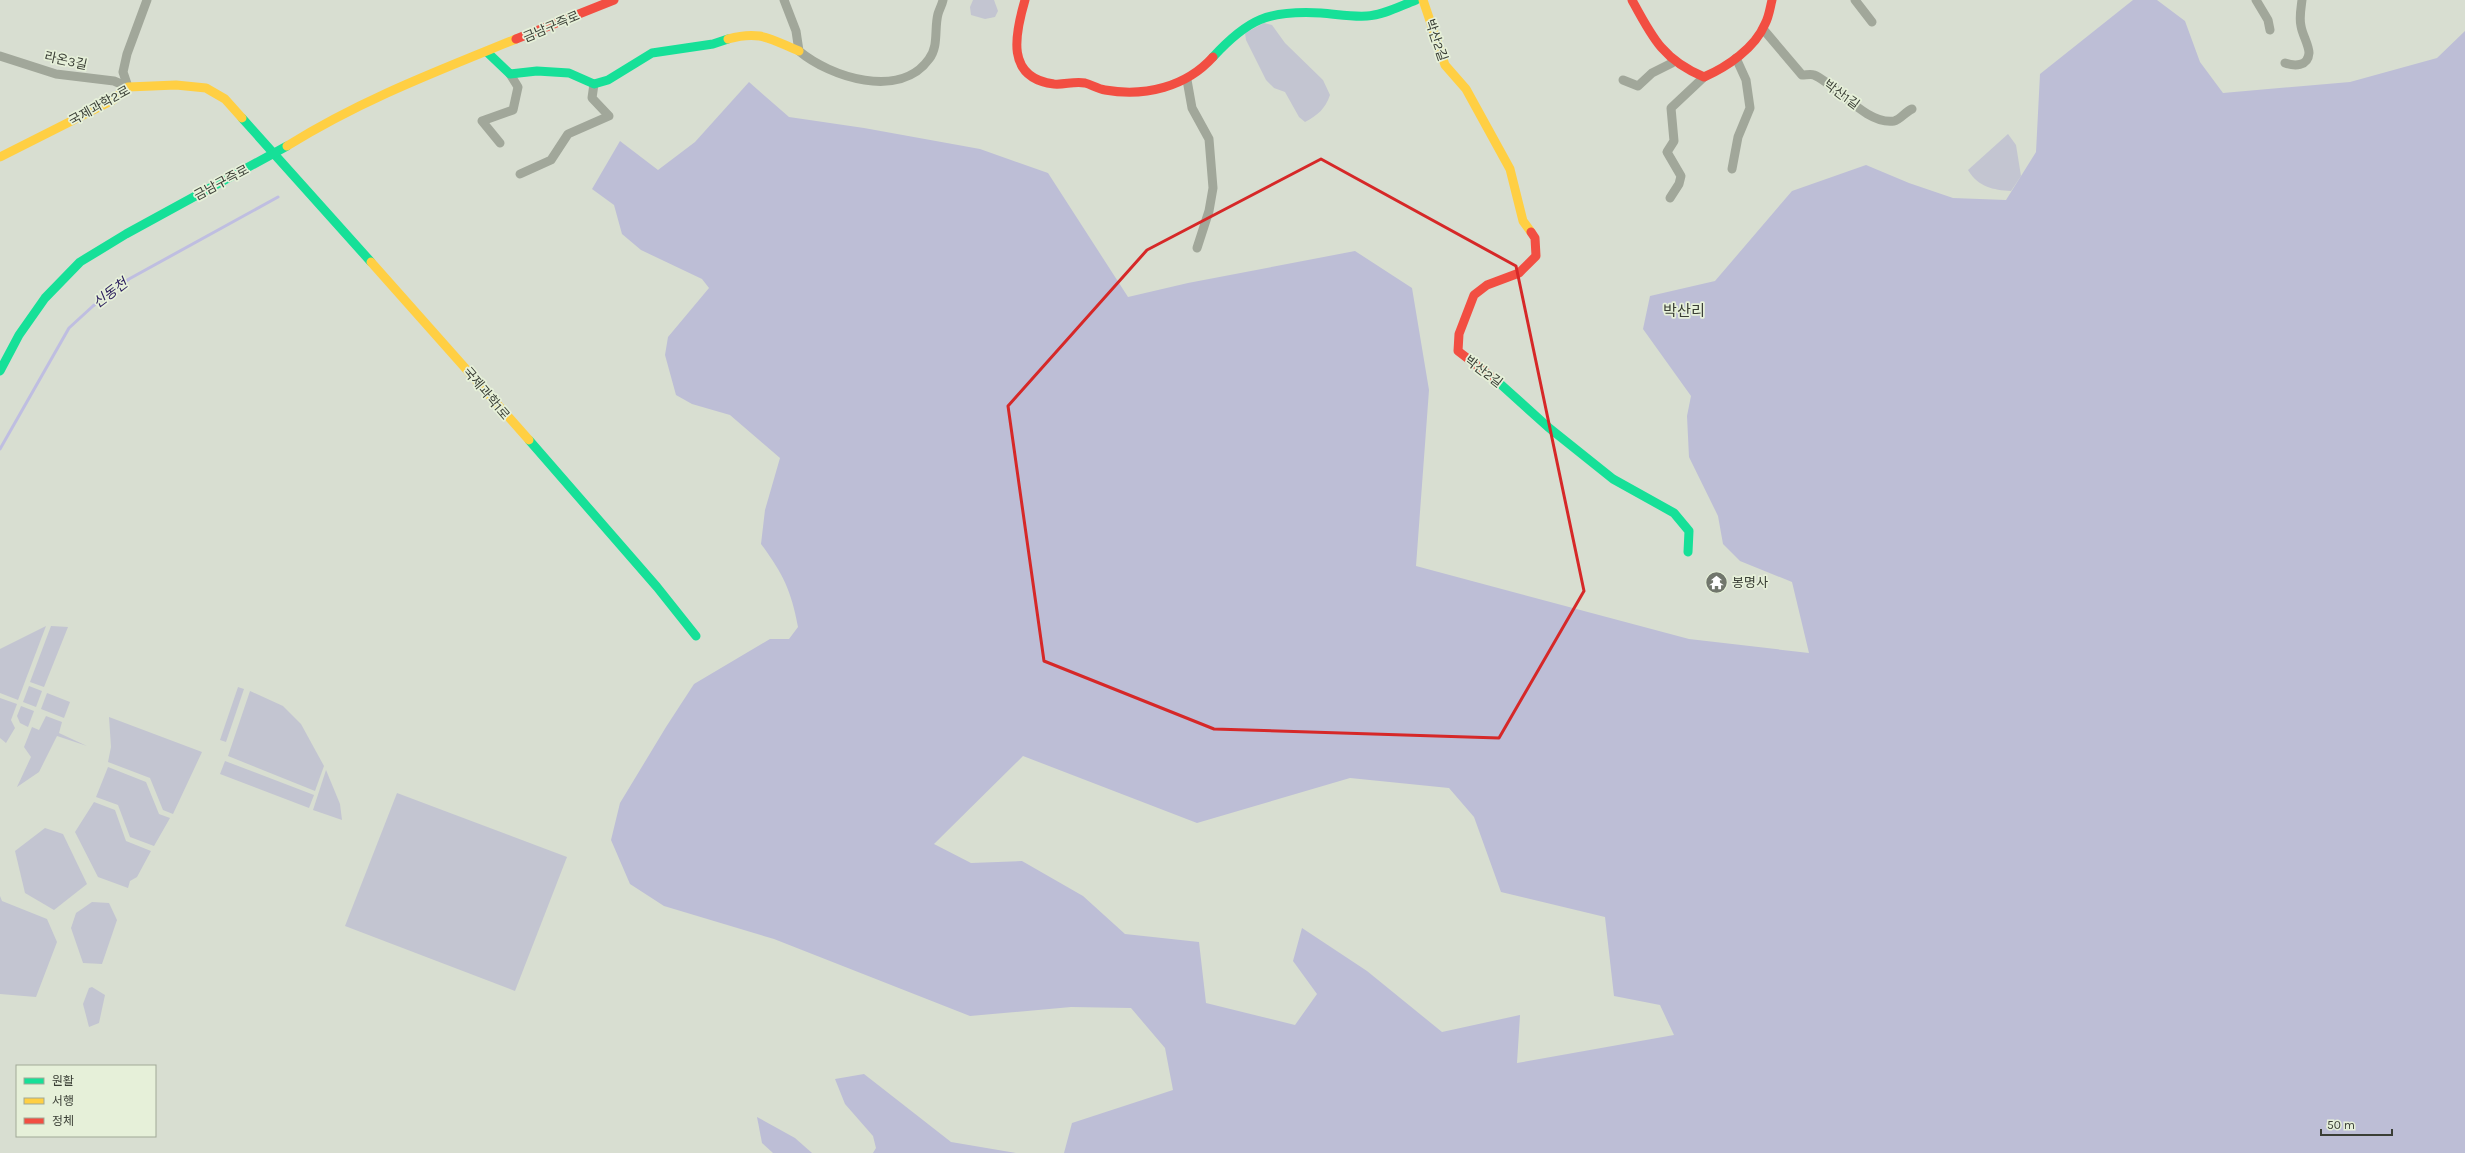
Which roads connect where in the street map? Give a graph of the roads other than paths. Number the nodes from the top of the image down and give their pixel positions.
1 (147, 0) edge
2 (614, 0) edge
3 (784, 0) edge
4 (944, 0) edge
5 (1025, 0) edge
6 (1423, 0) edge
7 (1632, 0) edge
8 (1772, 0) edge
9 (1855, 0) edge
10 (2256, 0) edge
11 (2302, 0) edge
12 (1410, 1) edge
13 (1872, 22) dead end
14 (1763, 29) junction
15 (2270, 30) dead end
16 (799, 51) junction
17 (488, 53) junction
18 (0, 56) edge
19 (1736, 58) junction
20 (1672, 63) junction
21 (2285, 63) dead end
22 (510, 74) junction
23 (1704, 77) junction
24 (1187, 80) junction
25 (1623, 80) dead end
26 (594, 84) junction
27 (128, 87) junction
28 (1912, 110) dead end
29 (500, 143) dead end
30 (274, 155) junction
31 (0, 157) edge
32 (1732, 169) dead end
33 (520, 174) dead end
34 (1670, 198) dead end
35 (1197, 248) dead end
36 (0, 371) edge
37 (1688, 552) dead end
38 (696, 636) dead end

1 - 27 street
2 - 17 street, 금남구즉로
3 - 16 street
4 - 16 street
5 - 24 street
6 - 37 street, 박산2길
7 - 20 street
8 - 14 street
9 - 13 street
10 - 15 street
11 - 21 street
12 - 24 street
14 - 19 street
14 - 28 street, 박산1길
16 - 26 street
17 - 22 street
17 - 30 street, 금남구즉로
18 - 27 street, 라온3길
19 - 23 street
19 - 32 street
20 - 23 street
20 - 25 street
22 - 26 street
22 - 29 street
23 - 34 street
24 - 35 street
26 - 33 street
27 - 30 street, 국제과학2로
27 - 31 street, 국제과학2로
30 - 36 street, 금남구즉로
30 - 38 street, 국제과학1로

